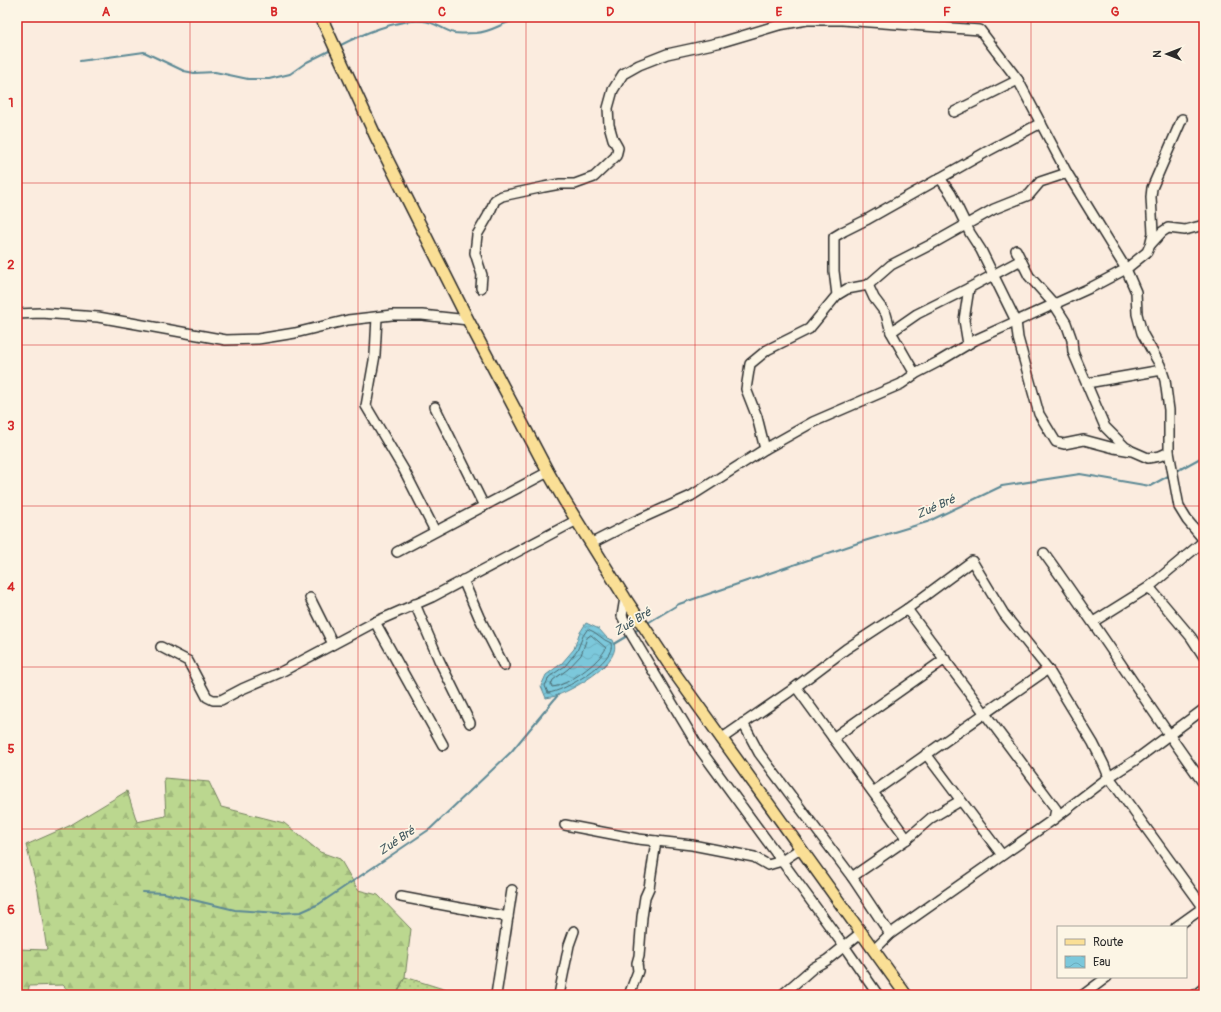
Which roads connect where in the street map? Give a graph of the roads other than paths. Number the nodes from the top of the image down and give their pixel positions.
1 (321, 17) edge
2 (1018, 80) junction
3 (954, 112) dead end
4 (1182, 119) dead end
5 (1041, 123) junction
6 (1067, 173) junction
7 (940, 178) junction
8 (966, 224) junction
9 (1204, 225) edge
10 (1150, 244) junction
11 (1016, 250) dead end
12 (1021, 260) junction
13 (1126, 269) junction
14 (993, 275) junction
15 (868, 285) junction
16 (481, 288) dead end
17 (969, 288) junction
18 (837, 295) junction
19 (1054, 304) junction
20 (17, 314) edge
21 (377, 317) junction
22 (468, 320) junction
23 (1016, 322) junction
24 (891, 332) junction
25 (968, 344) junction
26 (1162, 370) junction
27 (915, 374) junction
28 (1087, 383) junction
29 (435, 407) dead end
30 (765, 449) junction
31 (1132, 451) junction
32 (1169, 452) junction
33 (548, 472) junction
34 (484, 506) junction
35 (577, 520) junction
36 (435, 531) junction
37 (1204, 541) edge
38 (592, 543) junction
39 (396, 552) dead end
40 (1044, 553) dead end
41 (463, 580) junction
42 (1149, 587) junction
43 (310, 598) dead end
44 (625, 598) junction
45 (415, 604) junction
46 (907, 609) junction
47 (375, 622) junction
48 (1093, 622) junction
49 (333, 644) junction
50 (161, 647) dead end
51 (1204, 657) edge
52 (944, 659) junction
53 (504, 666) dead end
54 (1048, 669) junction
55 (796, 687) junction
56 (1204, 709) edge
57 (985, 713) junction
58 (470, 723) dead end
59 (743, 723) junction
60 (1168, 735) junction
61 (833, 738) junction
62 (721, 739) junction
63 (443, 745) dead end
64 (926, 754) junction
65 (1109, 777) junction
66 (1204, 784) edge
67 (873, 792) junction
68 (960, 801) junction
69 (1054, 819) junction
70 (565, 825) dead end
71 (907, 839) junction
72 (656, 841) junction
73 (800, 849) junction
74 (1002, 855) junction
75 (782, 861) junction
76 (852, 876) junction
77 (512, 890) dead end
78 (401, 897) dead end
79 (1204, 908) edge
80 (508, 917) junction
81 (1177, 926) edge
82 (574, 931) dead end
83 (862, 932) junction
84 (890, 934) junction
85 (844, 946) junction
86 (874, 950) junction
87 (1106, 978) edge
88 (1093, 987) junction
89 (1204, 988) edge
90 (496, 995) edge
91 (560, 995) edge
92 (629, 995) edge
93 (782, 995) edge
94 (878, 995) edge
95 (906, 995) edge
96 (1083, 995) edge
97 (1099, 995) edge
98 (1195, 995) edge

1 - 22 main road
2 - 3 street
2 - 5 street
2 - 16 street
4 - 10 street
5 - 6 street
5 - 7 street
6 - 8 street
6 - 13 street
7 - 8 street
7 - 18 street
8 - 14 street
8 - 15 street
9 - 10 street
10 - 13 street
11 - 12 street
12 - 14 street
12 - 19 street
13 - 19 street
13 - 26 street
14 - 17 street
14 - 23 street
15 - 18 street
15 - 24 street
17 - 24 street
17 - 25 street
18 - 30 street
19 - 23 street
19 - 28 street
20 - 21 street
21 - 22 street
21 - 36 street
22 - 33 main road
23 - 25 street
23 - 31 street
24 - 27 street
25 - 27 street
26 - 28 street
26 - 32 street
27 - 30 street
28 - 31 street
29 - 34 street
30 - 38 street
31 - 32 street
32 - 37 street
33 - 34 street
33 - 35 main road
34 - 36 street
35 - 38 main road
35 - 41 street
36 - 39 street
37 - 42 street
38 - 44 main road
40 - 48 street
41 - 45 street
41 - 53 street
42 - 48 street
42 - 51 street
43 - 49 street
44 - 62 main road
44 - 75 street
45 - 47 street
45 - 58 street
46 - 52 street
46 - 54 street
46 - 55 street
47 - 49 street
47 - 63 street
48 - 60 street
49 - 50 street
52 - 57 street
52 - 61 street
54 - 57 street
54 - 65 street
55 - 59 street
55 - 61 street
56 - 60 street
57 - 64 street
57 - 69 street
59 - 62 street
59 - 76 street
60 - 65 street
60 - 66 street
61 - 67 street
62 - 73 main road
64 - 67 street
64 - 68 street
65 - 69 street
65 - 79 street
67 - 71 street
68 - 71 street
68 - 74 street
69 - 74 street
70 - 72 street
71 - 76 street
72 - 75 street
72 - 92 street
73 - 75 street
73 - 83 main road
74 - 84 street
75 - 85 street
76 - 84 street
77 - 80 street
78 - 80 street
79 - 81 street
80 - 90 street
82 - 91 street
83 - 85 street
83 - 86 main road
84 - 86 street
85 - 93 street
85 - 94 street
86 - 95 main road
87 - 88 street
88 - 96 street
88 - 97 street
89 - 98 street

